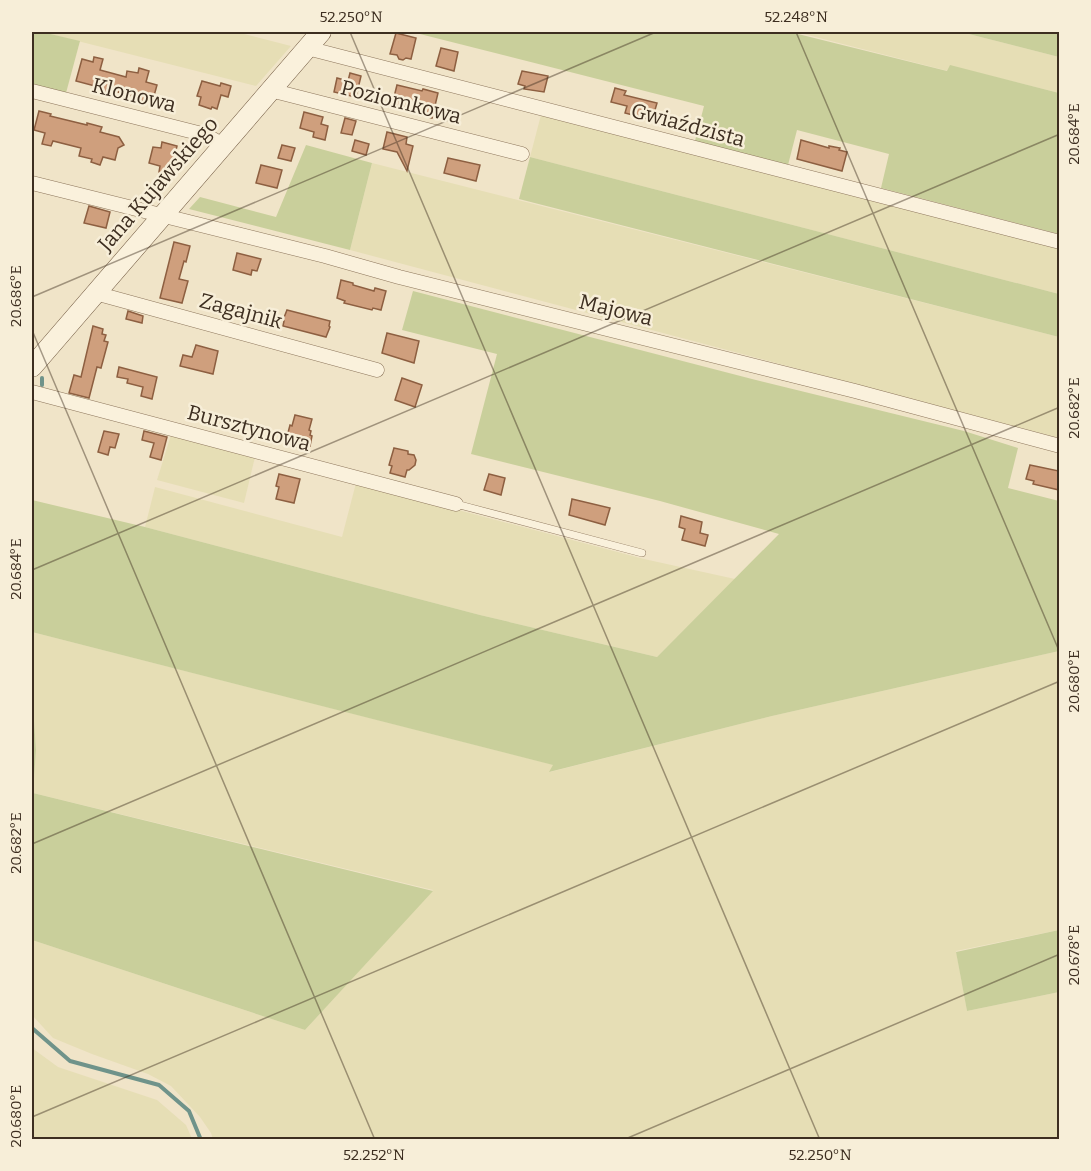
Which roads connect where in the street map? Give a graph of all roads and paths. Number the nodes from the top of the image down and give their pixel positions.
1 (321, 32) edge
2 (307, 48) junction
3 (270, 90) junction
4 (32, 91) edge
5 (223, 145) junction
6 (522, 154) dead end
7 (32, 183) edge
8 (162, 216) junction
9 (1059, 242) edge
10 (95, 293) junction
11 (32, 367) edge
12 (377, 370) dead end
13 (32, 392) edge
14 (1059, 446) edge
15 (456, 504) joint
16 (642, 553) dead end

1 - 2 main road, Jana Kujawskiego
2 - 3 main road, Jana Kujawskiego
2 - 9 street, Gwiaździsta
3 - 5 main road, Jana Kujawskiego
3 - 6 street, Poziomkowa
4 - 5 street, Klonowa
5 - 8 main road, Jana Kujawskiego
7 - 8 street, Majowa
8 - 10 main road, Jana Kujawskiego
8 - 14 street, Majowa
10 - 11 main road, Jana Kujawskiego
10 - 12 street, Zagajnik
13 - 15 street, Bursztynowa
15 - 16 lane

